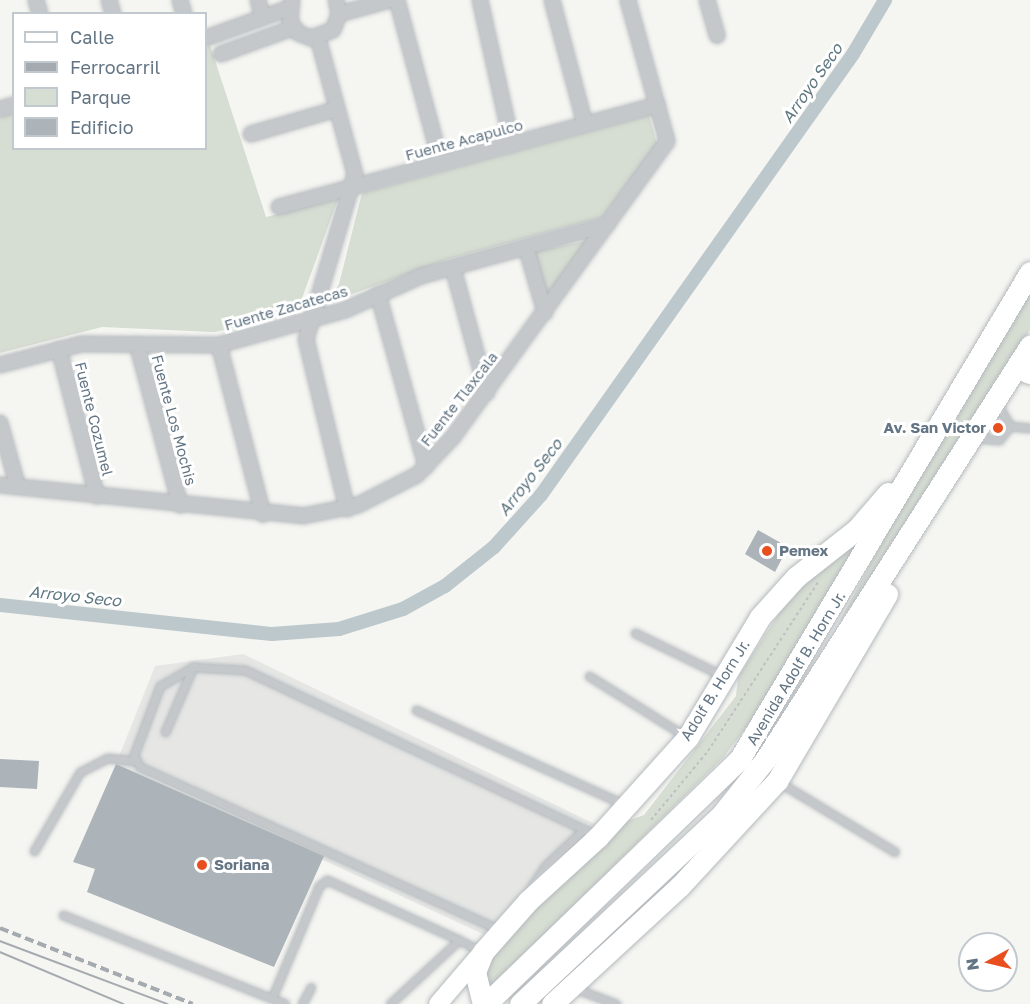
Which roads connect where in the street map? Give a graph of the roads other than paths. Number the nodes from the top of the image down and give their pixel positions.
1 (258, 0) edge
2 (390, 0) edge
3 (397, 0) edge
4 (480, 0) edge
5 (552, 0) edge
6 (628, 0) edge
7 (707, 0) edge
8 (290, 4) edge
9 (337, 7) edge
10 (262, 15) junction
11 (293, 28) junction
12 (717, 36) dead end
13 (207, 38) edge
14 (318, 38) junction
15 (221, 54) dead end
16 (657, 105) junction
17 (337, 109) junction
18 (585, 124) junction
19 (251, 134) dead end
20 (512, 144) junction
21 (441, 163) junction
22 (353, 187) junction
23 (279, 207) dead end
24 (608, 224) junction
25 (526, 247) junction
26 (453, 268) junction
27 (1030, 272) edge
28 (378, 294) junction
29 (545, 312) junction
30 (308, 322) junction
31 (137, 344) junction
32 (219, 345) junction
33 (1030, 346) edge
34 (59, 349) junction
35 (0, 365) edge
36 (1023, 372) edge
37 (487, 392) junction
38 (996, 401) junction
39 (0, 423) edge
40 (940, 423) junction
41 (1010, 426) junction
42 (1030, 429) edge
43 (974, 438) junction
44 (960, 462) junction
45 (426, 466) junction
46 (0, 485) edge
47 (18, 487) junction
48 (97, 496) junction
49 (180, 505) junction
50 (346, 509) junction
51 (263, 514) junction
52 (635, 633) dead end
53 (193, 667) junction
54 (589, 676) dead end
55 (724, 676) junction
56 (416, 710) dead end
57 (165, 732) dead end
58 (688, 737) junction
59 (136, 761) junction
60 (777, 781) junction
61 (627, 806) junction
62 (591, 833) junction
63 (34, 851) dead end
64 (895, 852) dead end
65 (63, 915) dead end
66 (502, 931) junction
67 (459, 940) junction
68 (483, 952) junction
69 (311, 987) dead end
70 (572, 987) junction
71 (527, 997) edge
72 (272, 998) junction
73 (285, 1004) edge
74 (302, 1004) edge
75 (390, 1004) edge
76 (438, 1004) edge
77 (484, 1004) edge
78 (552, 1004) edge
79 (615, 1004) edge

1 - 10 street
2 - 9 street
3 - 21 street
4 - 20 street
5 - 18 street
6 - 16 street
7 - 12 street
8 - 10 street
8 - 11 street
9 - 14 street
10 - 13 street
11 - 14 street
11 - 15 street
14 - 17 street
16 - 18 street, Fuente Acapulco
16 - 24 street, Fuente Tlaxcala
17 - 19 street
17 - 22 street
18 - 20 street, Fuente Acapulco
20 - 21 street, Fuente Acapulco
21 - 22 street, Fuente Acapulco
22 - 23 street, Fuente Acapulco
22 - 30 street
24 - 25 street, Fuente Zacatecas
24 - 29 street, Fuente Tlaxcala
25 - 26 street, Fuente Zacatecas
25 - 29 street
26 - 28 street, Fuente Zacatecas
26 - 37 street
27 - 40 main road, Avenida Adolf B. Horn Jr.
28 - 30 street, Fuente Zacatecas
28 - 45 street
29 - 37 street, Fuente Tlaxcala
30 - 32 street, Fuente Zacatecas
30 - 50 street
31 - 32 street, Fuente Zacatecas
31 - 34 street, Fuente Zacatecas
31 - 49 street, Fuente Los Mochis
32 - 51 street
33 - 36 main road, Avenida Adolf B. Horn Jr.
34 - 35 street, Fuente Zacatecas
34 - 48 street, Fuente Cozumel
36 - 38 main road, Avenida Adolf B. Horn Jr.
37 - 45 street, Fuente Tlaxcala
38 - 41 lane
38 - 43 main road, Avenida Adolf B. Horn Jr.
39 - 47 street
40 - 55 main road, Adolf B. Horn Jr.
40 - 77 main road, Avenida Adolf B. Horn Jr.
41 - 42 lane
41 - 43 lane
43 - 44 main road, Avenida Adolf B. Horn Jr.
44 - 60 main road
44 - 71 main road, Avenida Adolf B. Horn Jr.
45 - 50 street, Fuente Tlaxcala
46 - 47 street, Fuente Tlaxcala
47 - 48 street, Fuente Tlaxcala
48 - 49 street, Fuente Tlaxcala
49 - 51 street, Fuente Tlaxcala
50 - 51 street, Fuente Tlaxcala
52 - 55 lane
53 - 57 lane
53 - 59 lane
53 - 62 lane
54 - 58 lane
55 - 58 main road, Adolf B. Horn Jr.
56 - 61 lane
58 - 61 main road, Adolf B. Horn Jr.
59 - 63 lane
59 - 66 lane
60 - 64 lane
60 - 70 main road
61 - 62 main road, Adolf B. Horn Jr.
62 - 66 main road, Adolf B. Horn Jr.
65 - 72 lane
66 - 68 main road, Adolf B. Horn Jr.
67 - 68 lane
67 - 72 lane
67 - 75 lane
68 - 76 street, Adolf B. Horn Jr.
68 - 77 main road
69 - 74 lane
70 - 78 main road
70 - 79 lane
72 - 73 lane

